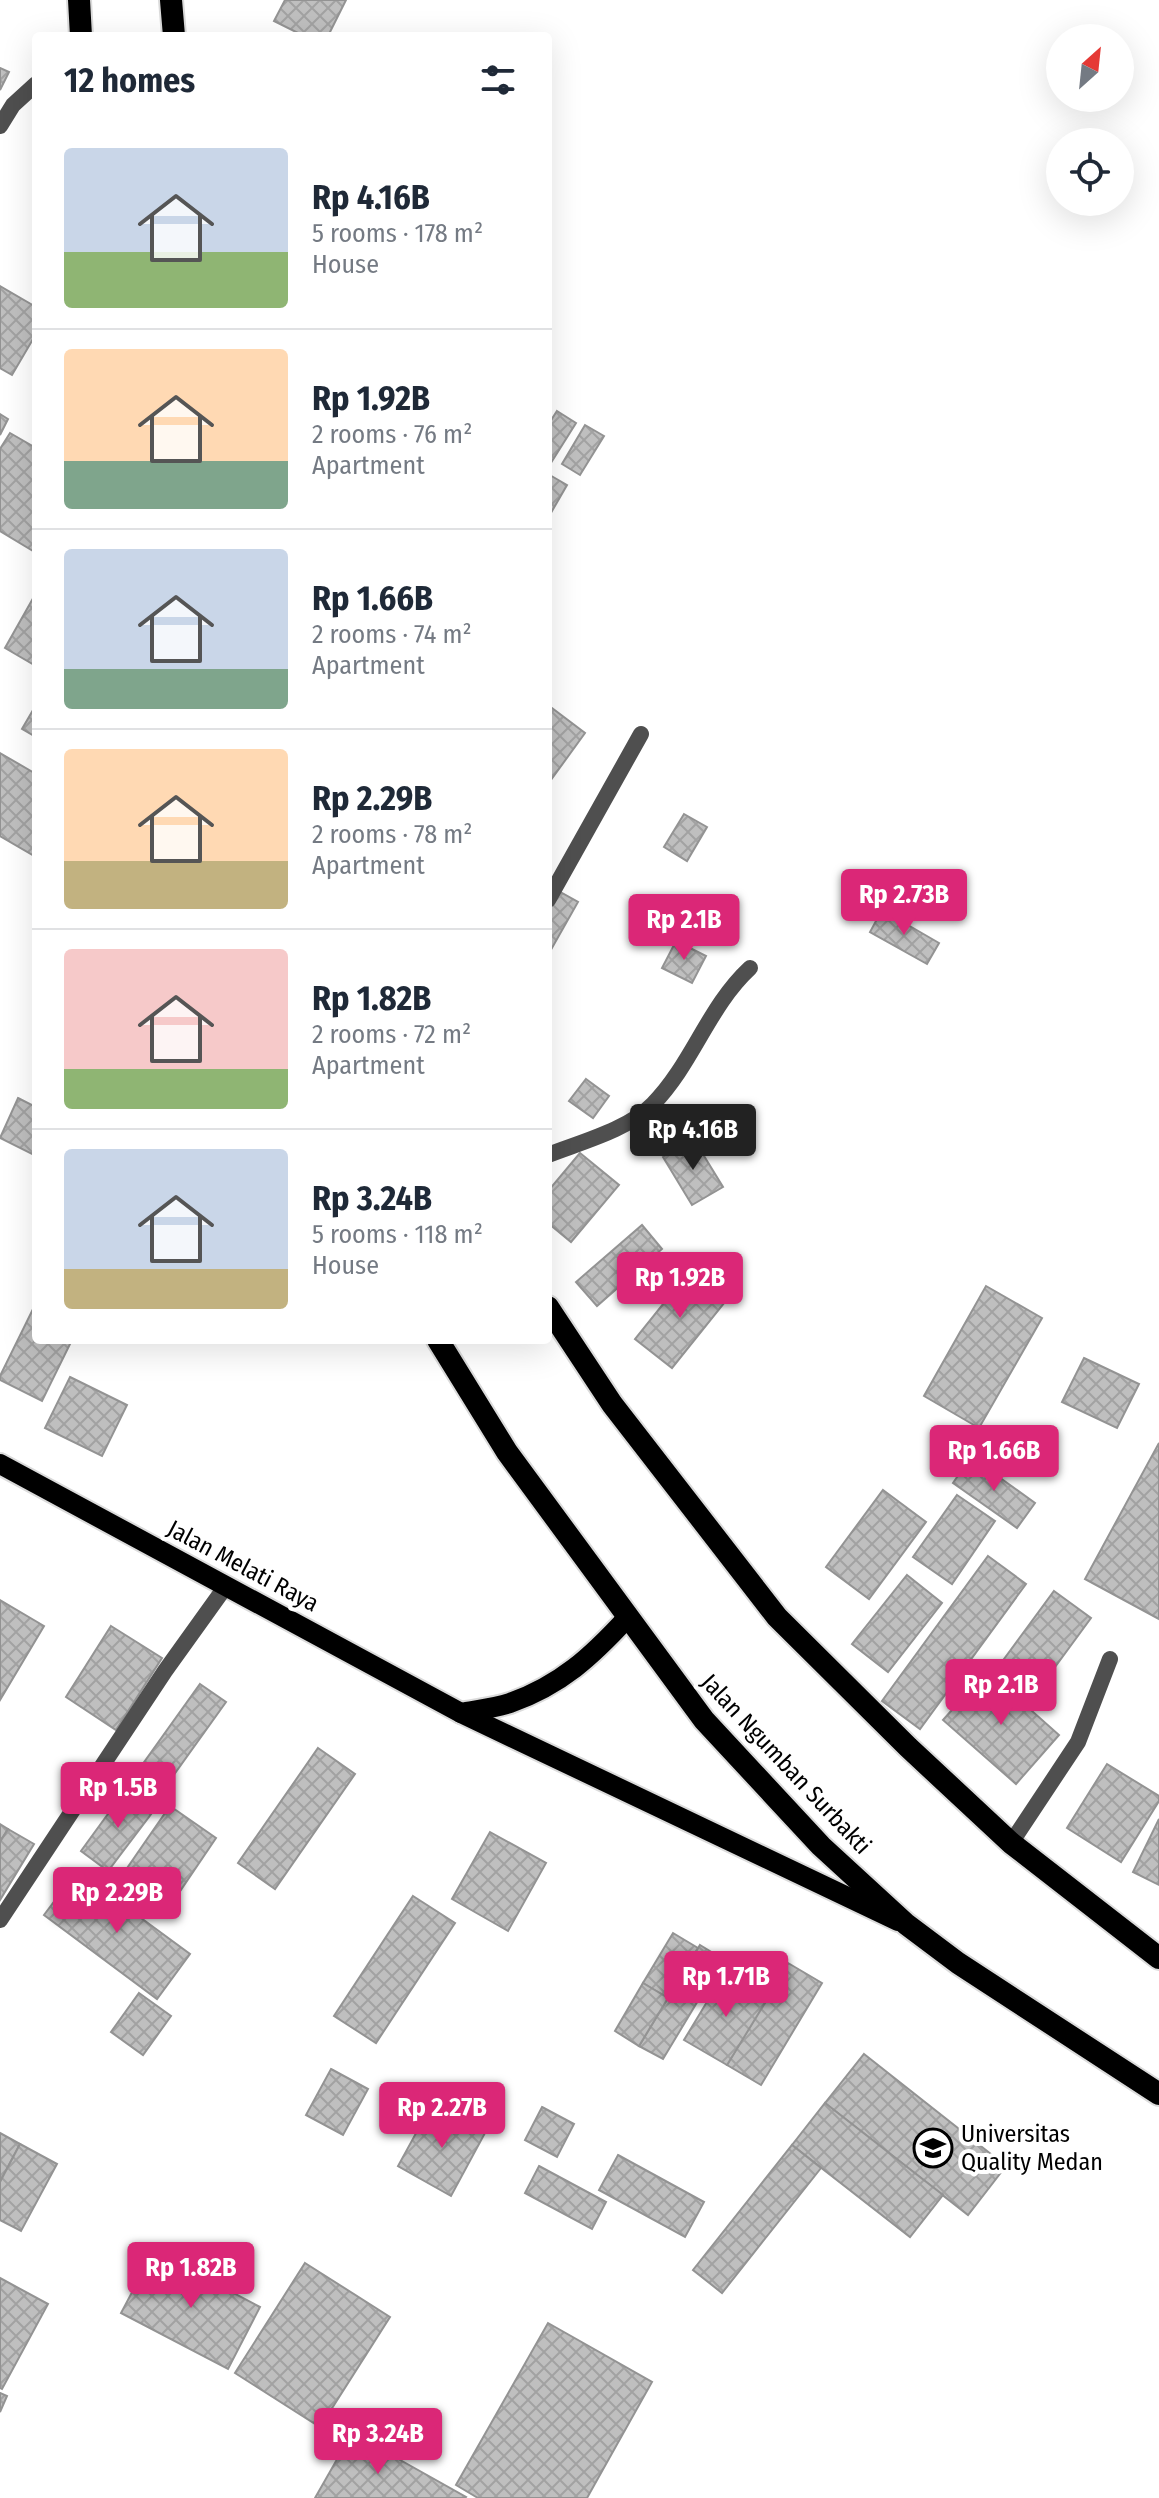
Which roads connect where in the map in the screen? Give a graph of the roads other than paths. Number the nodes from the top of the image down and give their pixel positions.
1 (79, 0) edge
2 (171, 0) edge
3 (81, 32) edge
4 (174, 32) edge
5 (32, 88) edge
6 (0, 126) edge
7 (641, 734) dead end
8 (552, 893) edge
9 (750, 968) dead end
10 (552, 1153) edge
11 (552, 1313) edge
12 (440, 1344) edge
13 (0, 1464) edge
14 (226, 1586) junction
15 (627, 1618) junction
16 (1110, 1659) dead end
17 (461, 1713) junction
18 (1011, 1843) junction
19 (0, 1920) edge
20 (906, 1924) junction
21 (1159, 1958) edge
22 (1159, 2094) edge

1 - 3 highway
2 - 4 highway
5 - 6 street
7 - 8 street
9 - 10 street
11 - 18 highway
12 - 15 highway, Jalan Ngumban Surbakti
13 - 14 main road, Jalan Melati Raya
14 - 17 main road, Jalan Melati Raya
14 - 19 street
15 - 17 main road
15 - 20 highway, Jalan Ngumban Surbakti
16 - 18 street
17 - 20 main road, Jalan Melati Raya
18 - 21 highway
20 - 22 highway, Jalan Ngumban Surbakti

